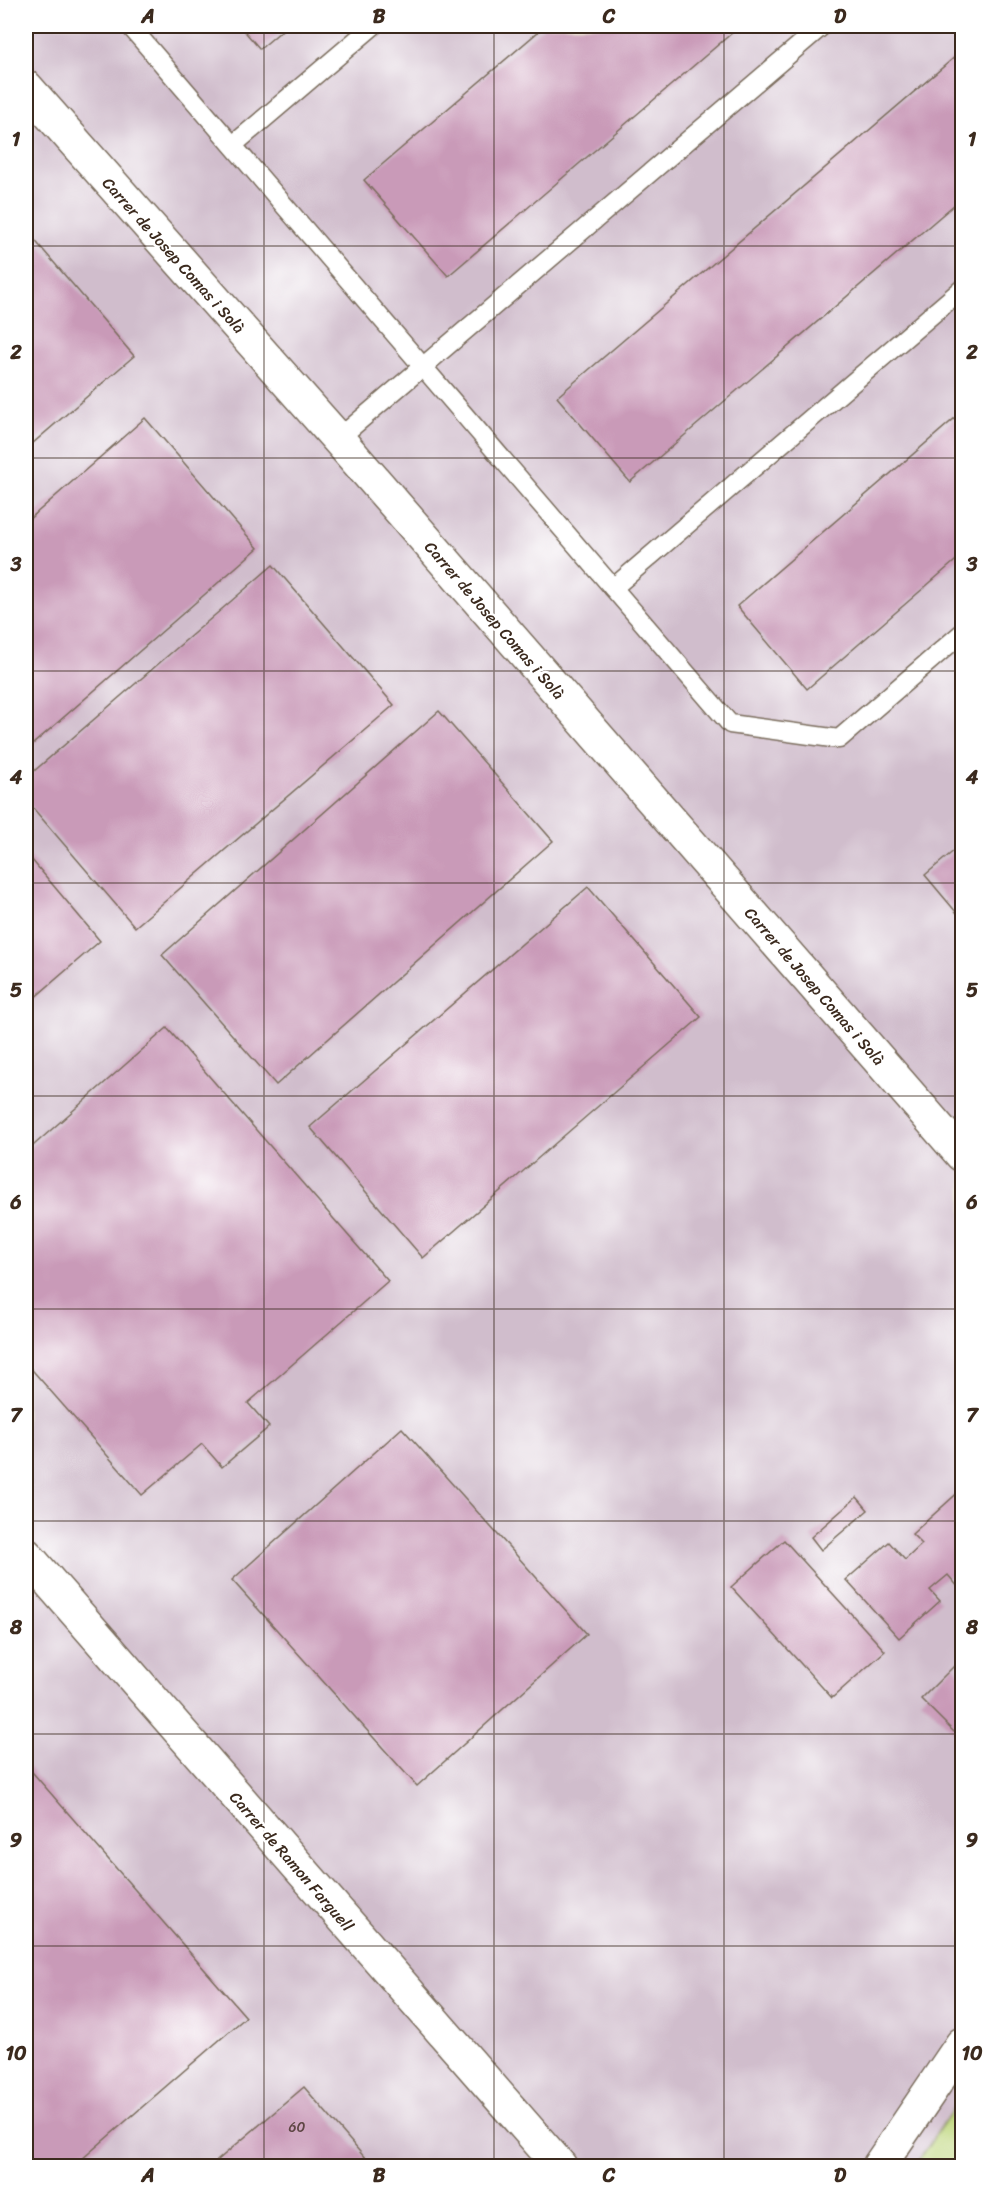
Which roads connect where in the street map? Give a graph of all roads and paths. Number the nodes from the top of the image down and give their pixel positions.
1 (130, 26) edge
2 (373, 26) edge
3 (822, 26) edge
4 (26, 87) edge
5 (233, 145) junction
6 (963, 289) edge
7 (423, 367) junction
8 (338, 439) junction
9 (613, 588) junction
10 (963, 633) edge
11 (963, 1155) edge
12 (26, 1555) edge
13 (963, 2044) edge
14 (560, 2166) edge
15 (879, 2166) edge

1 - 5 lane
2 - 5 lane
3 - 7 lane
4 - 8 street, Carrer de Josep Comas i Solà
5 - 7 lane
6 - 9 lane
7 - 8 lane
7 - 9 lane
8 - 11 street, Carrer de Josep Comas i Solà
9 - 10 lane
12 - 14 street, Carrer de Ramon Farguell
13 - 15 street

